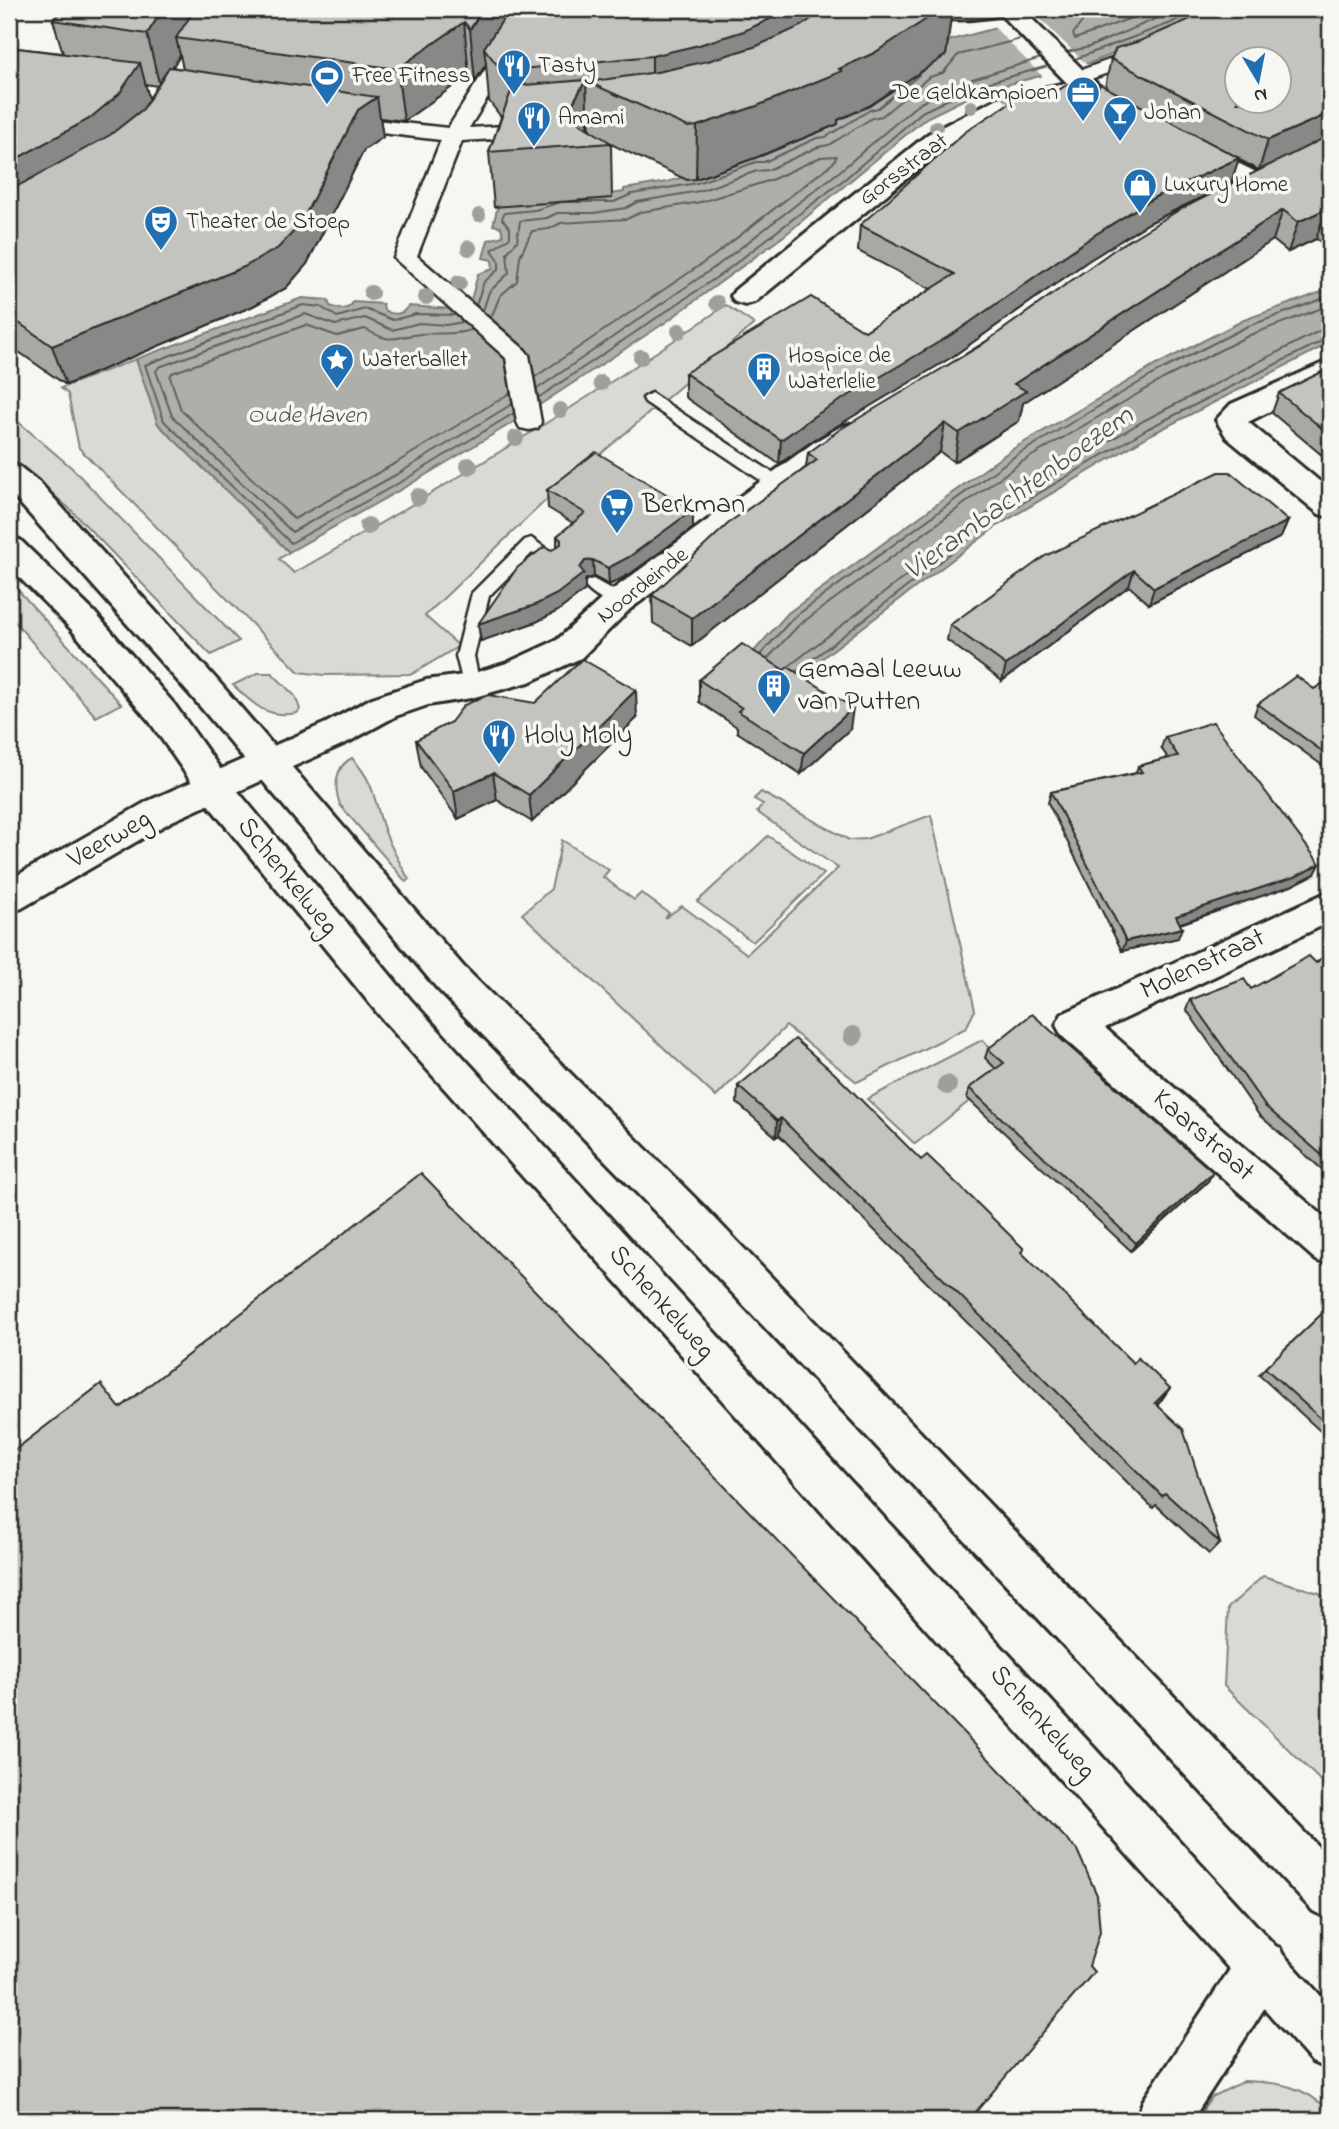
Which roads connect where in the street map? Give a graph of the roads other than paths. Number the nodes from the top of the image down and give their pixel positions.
1 (550, 9) edge
2 (924, 9) edge
3 (997, 9) edge
4 (1008, 9) edge
5 (1168, 43) edge
6 (1076, 79) junction
7 (1117, 108) edge
8 (657, 115) edge
9 (317, 119) edge
10 (1164, 133) edge
11 (454, 135) junction
12 (1227, 198) edge
13 (745, 296) dead end
14 (1330, 369) edge
15 (651, 398) dead end
16 (529, 422) dead end
17 (870, 422) edge
18 (9, 474) edge
19 (779, 484) junction
20 (1330, 506) edge
21 (9, 548) edge
22 (552, 558) edge
23 (471, 686) junction
24 (267, 764) junction
25 (214, 787) junction
26 (9, 898) edge
27 (1330, 906) edge
28 (1075, 1025) joint
29 (1330, 1247) edge
30 (1330, 1894) edge
31 (1262, 1966) junction
32 (1330, 2044) edge
33 (1161, 2120) edge

1 - 11 street
2 - 3 main road
4 - 6 main road
5 - 6 street
6 - 7 main road
6 - 13 main road, Gorsstraat
8 - 11 street
9 - 11 street
10 - 12 main road
11 - 16 street
14 - 20 main road
15 - 19 lane
17 - 19 main road, Noordeinde
18 - 24 main road, Schenkelweg
19 - 23 main road, Noordeinde
21 - 25 main road, Schenkelweg
22 - 23 lane
23 - 24 main road, Noordeinde
24 - 25 main road, Noordeinde
24 - 30 main road, Schenkelweg
25 - 26 main road, Veerweg
25 - 31 main road, Schenkelweg
27 - 28 main road, Molenstraat
28 - 29 main road, Kaarstraat
31 - 32 main road, Schenkelweg
31 - 33 main road

